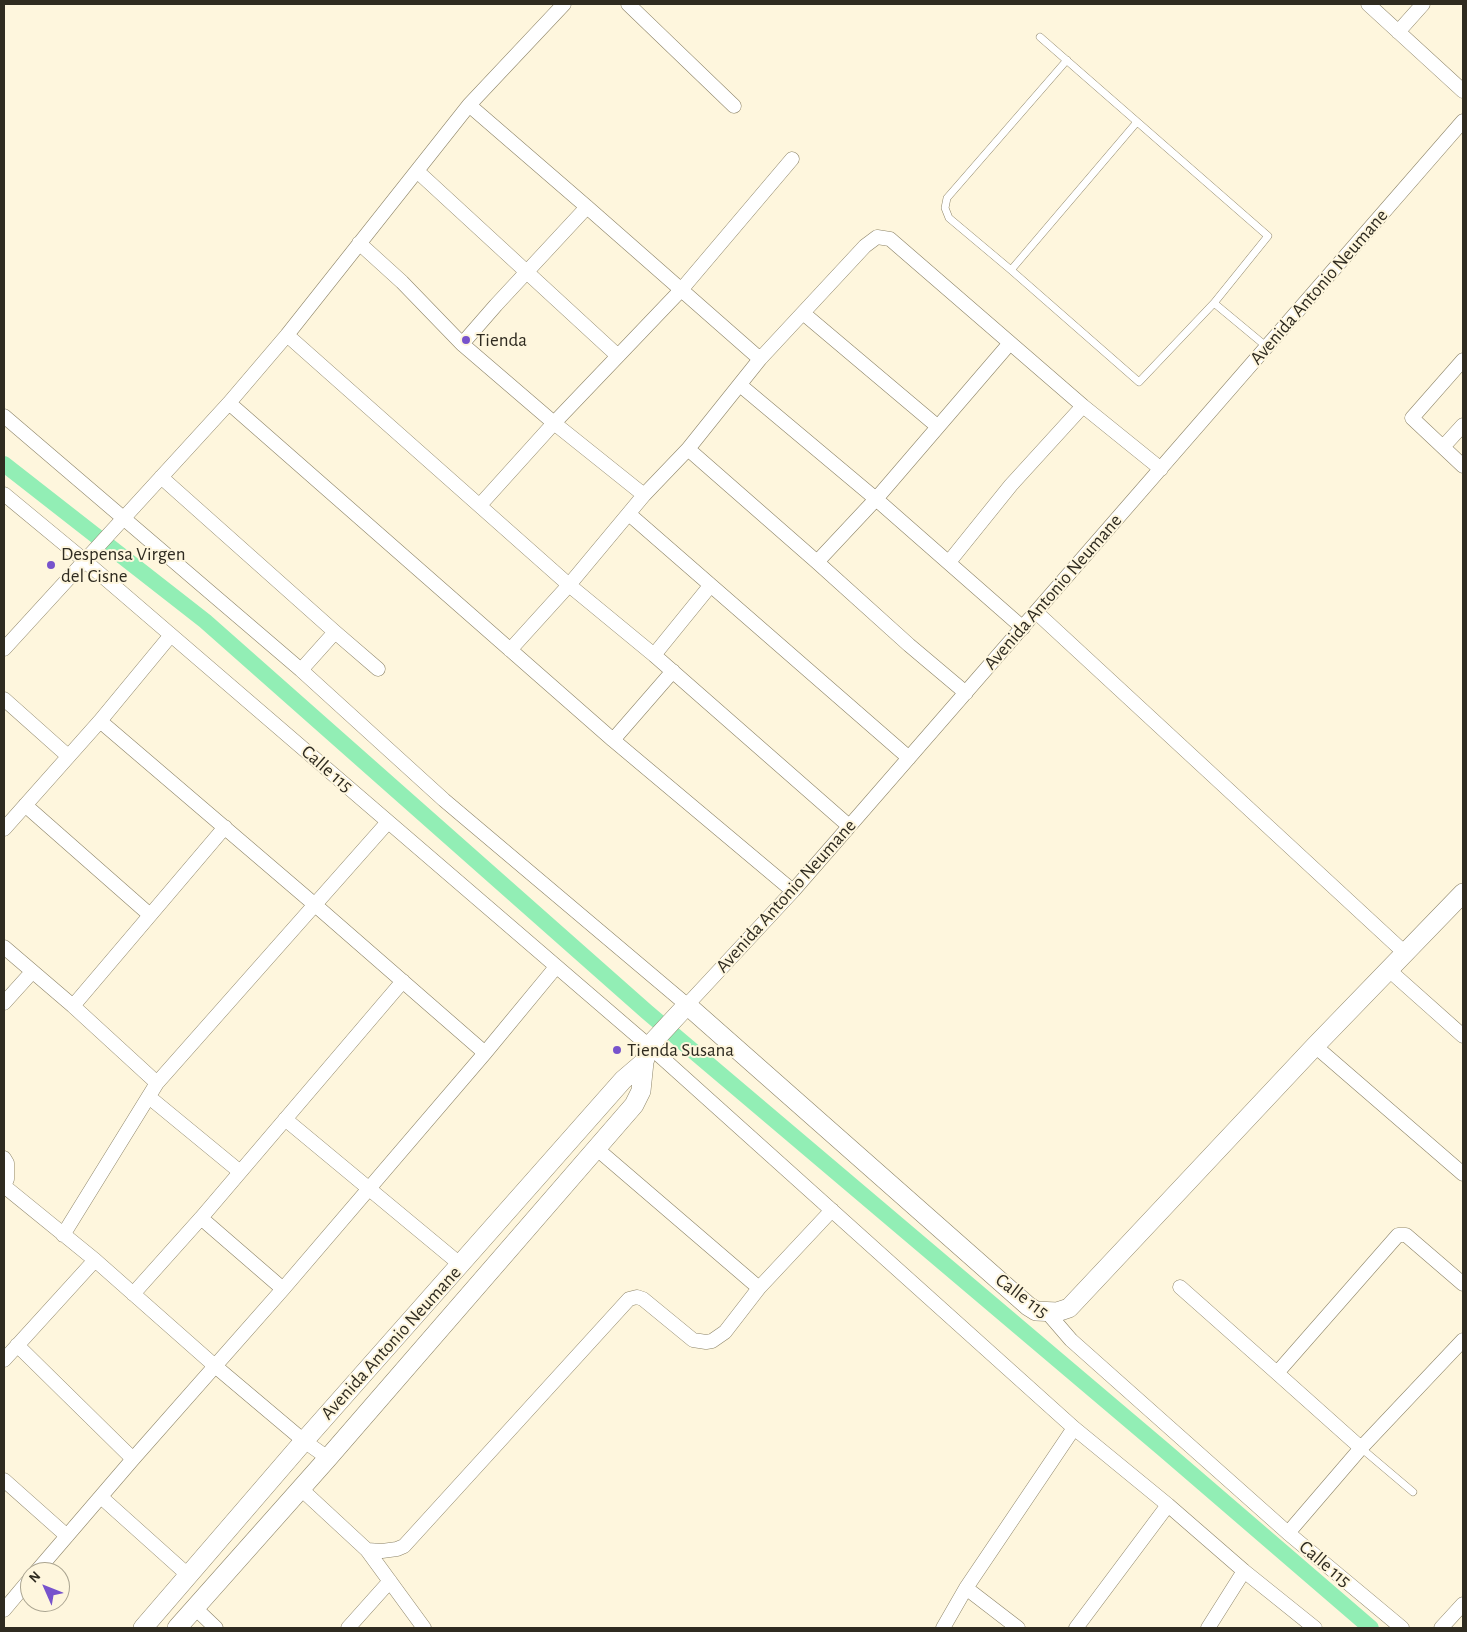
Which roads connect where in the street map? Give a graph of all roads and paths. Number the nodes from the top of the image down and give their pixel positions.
1 (564, 4) edge
2 (628, 4) edge
3 (1368, 4) edge
4 (1423, 4) edge
5 (1398, 32) junction
6 (1040, 37) dead end
7 (1067, 60) junction
8 (1463, 91) edge
9 (469, 106) junction
10 (734, 106) dead end
11 (1463, 121) edge
12 (1137, 122) junction
13 (792, 159) dead end
14 (417, 171) junction
15 (587, 207) junction
16 (359, 243) junction
17 (1011, 270) junction
18 (526, 272) junction
19 (681, 290) junction
20 (1214, 303) junction
21 (803, 313) junction
22 (287, 335) junction
23 (1010, 343) junction
24 (462, 344) junction
25 (1267, 347) junction
26 (618, 356) junction
27 (760, 359) junction
28 (1463, 360) edge
29 (740, 385) junction
30 (229, 403) junction
31 (1083, 406) junction
32 (4, 416) edge
33 (554, 423) junction
34 (1463, 425) edge
35 (937, 426) junction
36 (1443, 447) junction
37 (688, 449) junction
38 (1463, 466) edge
39 (1161, 469) junction
40 (161, 477) junction
41 (4, 494) edge
42 (644, 495) junction
43 (876, 499) junction
44 (480, 505) junction
45 (629, 514) junction
46 (121, 522) junction
47 (85, 561) junction
48 (818, 562) junction
49 (949, 562) junction
50 (569, 585) junction
51 (710, 586) junction
52 (1036, 612) junction
53 (1023, 628) junction
54 (334, 632) junction
55 (171, 635) junction
56 (4, 650) edge
57 (510, 650) junction
58 (654, 655) junction
59 (378, 669) dead end
60 (301, 670) junction
61 (673, 671) junction
62 (966, 693) junction
63 (4, 699) edge
64 (100, 721) junction
65 (613, 740) junction
66 (68, 756) junction
67 (909, 758) junction
68 (25, 805) junction
69 (388, 822) junction
70 (850, 826) junction
71 (225, 827) junction
72 (4, 829) edge
73 (793, 891) junction
74 (1460, 902) edge
75 (314, 904) junction
76 (150, 915) junction
77 (4, 947) edge
78 (1406, 954) junction
79 (556, 967) junction
80 (1390, 971) junction
81 (32, 972) junction
82 (403, 981) junction
83 (4, 1003) edge
84 (73, 1006) junction
85 (684, 1008) junction
86 (1463, 1036) edge
87 (1315, 1046) junction
88 (648, 1050) junction
89 (485, 1053) junction
90 (157, 1083) junction
91 (148, 1097) junction
92 (286, 1119) junction
93 (597, 1149) junction
94 (4, 1158) edge
95 (239, 1171) junction
96 (1463, 1174) edge
97 (4, 1186) edge
98 (369, 1189) junction
99 (832, 1210) junction
100 (201, 1218) junction
101 (63, 1235) junction
102 (95, 1260) junction
103 (461, 1265) junction
104 (1463, 1284) edge
105 (1180, 1287) dead end
106 (759, 1288) junction
107 (283, 1289) junction
108 (133, 1294) junction
109 (1046, 1311) junction
110 (1463, 1340) edge
111 (18, 1345) junction
112 (4, 1360) edge
113 (215, 1366) junction
114 (1277, 1373) junction
115 (1074, 1428) junction
116 (304, 1440) junction
117 (1361, 1448) junction
118 (328, 1458) junction
119 (133, 1459) junction
120 (4, 1480) edge
121 (300, 1488) junction
122 (1413, 1492) dead end
123 (101, 1497) junction
124 (1168, 1505) junction
125 (1288, 1533) junction
126 (67, 1536) junction
127 (367, 1550) junction
128 (45, 1562) edge
129 (1244, 1571) junction
130 (188, 1575) junction
131 (390, 1581) junction
132 (966, 1588) junction
133 (20, 1591) edge
134 (1463, 1604) edge
135 (194, 1607) junction
136 (4, 1610) edge
137 (143, 1628) edge
138 (177, 1628) edge
139 (216, 1628) edge
140 (348, 1628) edge
141 (424, 1628) edge
142 (943, 1628) edge
143 (1018, 1628) edge
144 (1076, 1628) edge
145 (1208, 1628) edge
146 (1315, 1628) edge
147 (1402, 1628) edge
148 (1441, 1628) edge

1 - 9 street
2 - 10 street
3 - 5 street
4 - 5 street
5 - 8 street
6 - 7 lane
7 - 12 lane
7 - 17 lane
9 - 14 street
9 - 15 street
11 - 25 street, Avenida Antonio Neumane
12 - 17 lane
12 - 20 lane
13 - 19 street
14 - 16 street
14 - 18 street
15 - 18 street
15 - 19 street
16 - 22 street
16 - 24 street
17 - 20 lane
18 - 24 street
18 - 26 street
19 - 26 street
19 - 27 street
20 - 25 lane
21 - 23 street
21 - 27 street
21 - 35 street
22 - 30 street
22 - 44 street
23 - 31 street
23 - 35 street
24 - 33 street
25 - 39 street, Avenida Antonio Neumane
26 - 33 street
27 - 29 street
28 - 36 street
29 - 37 street
29 - 43 street
30 - 40 street
30 - 57 street
31 - 39 street
31 - 49 street
32 - 46 street
33 - 42 street
33 - 44 street
34 - 36 street
35 - 43 street
36 - 38 street
37 - 42 street
37 - 48 street
39 - 52 street, Avenida Antonio Neumane
40 - 46 street
40 - 54 street
41 - 47 street, Calle 115
42 - 45 street
43 - 48 street
43 - 49 street
44 - 50 street
45 - 50 street
45 - 51 street
46 - 47 street
46 - 60 street
47 - 55 street, Calle 115
47 - 56 street
48 - 62 street
49 - 53 street
50 - 57 street
50 - 58 street
51 - 58 street
51 - 67 street
52 - 53 street, Avenida Antonio Neumane
52 - 78 street
53 - 62 street, Avenida Antonio Neumane
54 - 59 street
54 - 60 street
55 - 64 street
55 - 69 street, Calle 115
57 - 65 street
58 - 61 street
60 - 85 street
61 - 65 street
61 - 70 street
62 - 67 street, Avenida Antonio Neumane
63 - 66 street
64 - 66 street
64 - 71 street
65 - 73 street
66 - 68 street
67 - 70 street, Avenida Antonio Neumane
68 - 72 street
68 - 76 street
69 - 75 street
69 - 79 street, Calle 115
70 - 73 street, Avenida Antonio Neumane
71 - 75 street
71 - 76 street
73 - 85 street, Avenida Antonio Neumane
74 - 78 street
75 - 82 street
75 - 90 street
76 - 84 street
77 - 81 street
78 - 80 street
79 - 88 street, Calle 115
79 - 89 street
80 - 86 street
80 - 87 street
81 - 83 street
81 - 84 street
82 - 89 street
82 - 92 street
84 - 90 street
85 - 88 street, Avenida Antonio Neumane
85 - 109 street, Calle 115
87 - 96 street
87 - 109 street
88 - 93 street, Avenida Antonio Neumane
88 - 99 street, Calle 115
88 - 103 street, Avenida Antonio Neumane
89 - 98 street
90 - 91 street
91 - 95 street
91 - 101 street
92 - 95 street
92 - 98 street
93 - 106 street
93 - 118 street, Avenida Antonio Neumane
94 - 97 street
95 - 100 street
97 - 101 street
98 - 103 street
98 - 107 street
99 - 106 street
99 - 115 street, Calle 115
100 - 107 street
100 - 108 street
101 - 102 street
102 - 108 street
102 - 111 street
103 - 116 street, Avenida Antonio Neumane
104 - 114 street
105 - 114 street
106 - 127 street
107 - 113 street
108 - 113 street
109 - 125 street, Calle 115
110 - 117 street
111 - 112 street
111 - 119 street
113 - 116 street
113 - 119 street
114 - 117 street
115 - 124 street, Calle 115
115 - 132 street
116 - 118 street
116 - 130 street, Avenida Antonio Neumane
117 - 122 lane
117 - 125 street
118 - 121 street, Avenida Antonio Neumane
119 - 123 street
120 - 126 street
121 - 127 street
121 - 135 street, Avenida Antonio Neumane
123 - 126 street
123 - 130 street
124 - 129 street, Calle 115
124 - 144 street
125 - 147 street, Calle 115
126 - 128 street
127 - 131 street
129 - 145 street
129 - 146 street, Calle 115
130 - 137 street, Avenida Antonio Neumane
131 - 140 street
131 - 141 street
132 - 142 street
132 - 143 street
133 - 136 street
134 - 148 street
135 - 138 street, Avenida Antonio Neumane
135 - 139 street

